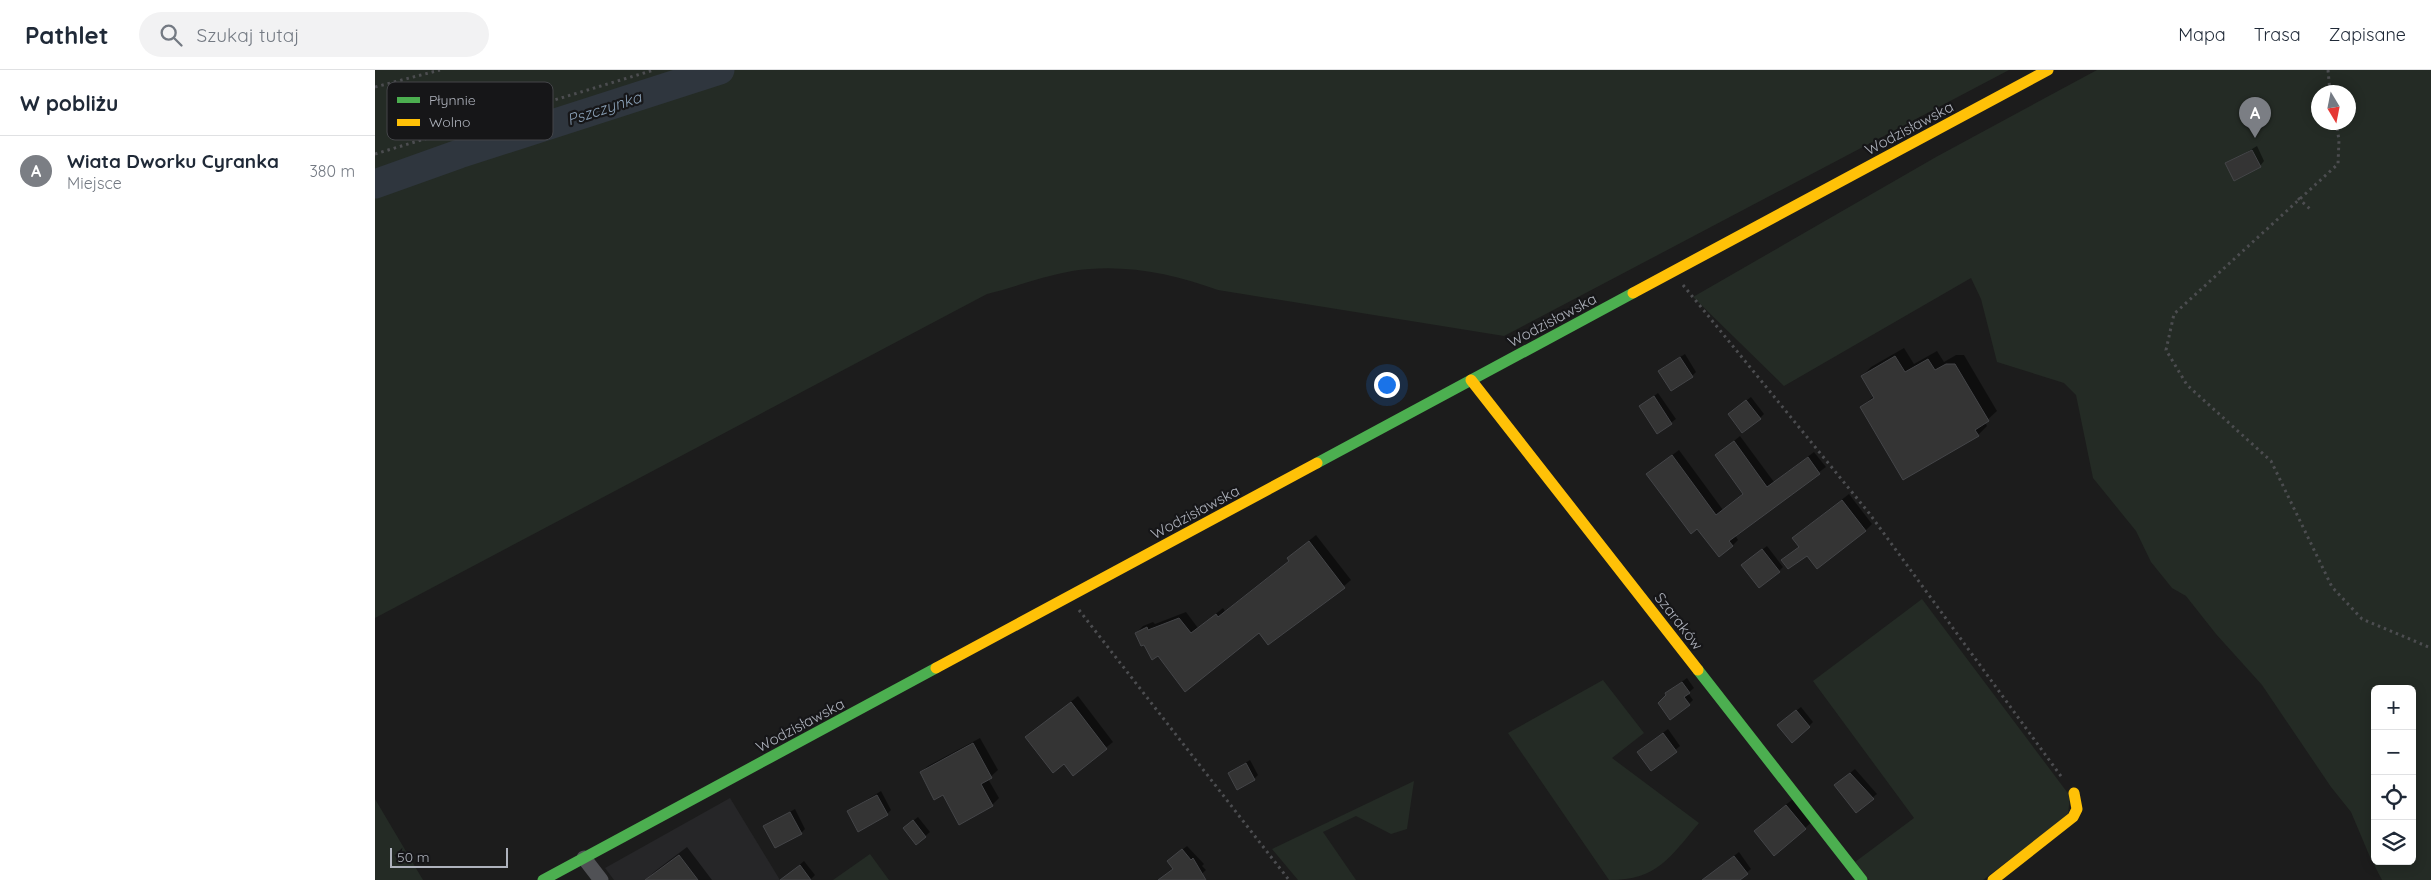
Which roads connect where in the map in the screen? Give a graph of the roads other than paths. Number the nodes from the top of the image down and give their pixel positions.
1 (2048, 70) edge
2 (1471, 380) junction
3 (2074, 793) road end
4 (584, 858) junction
5 (543, 880) edge
6 (601, 880) edge
7 (1862, 880) edge
8 (1993, 880) edge

1 - 2 main road, Wodzisławska
2 - 4 main road, Wodzisławska
2 - 7 main road, Szaraków
3 - 8 main road
4 - 5 main road, Wodzisławska
4 - 6 street

